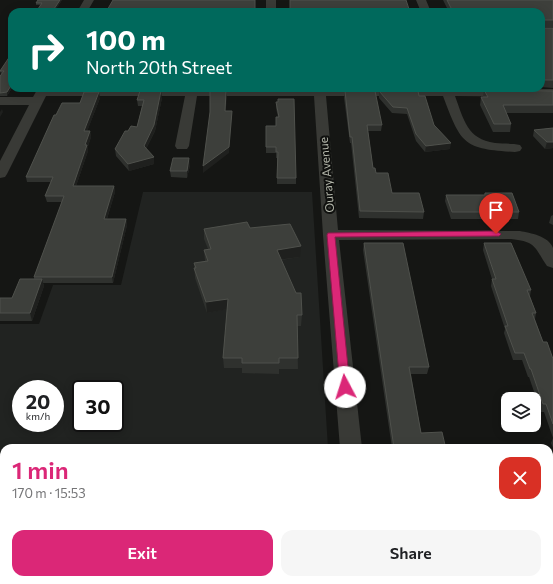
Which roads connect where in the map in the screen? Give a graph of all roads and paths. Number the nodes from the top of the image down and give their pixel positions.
1 (192, 92) joint
2 (303, 92) edge
3 (388, 92) edge
4 (455, 92) edge
5 (504, 92) edge
6 (320, 93) junction
7 (553, 93) edge
8 (41, 94) edge
9 (0, 101) edge
10 (182, 146) dead end
11 (515, 148) dead end
12 (0, 174) edge
13 (331, 235) junction
14 (553, 263) edge
15 (351, 444) edge

1 - 8 street
1 - 10 street
2 - 6 street
3 - 6 street
4 - 11 street
5 - 7 street
6 - 13 street, Ouray Avenue
8 - 9 street
8 - 12 street
13 - 14 street
13 - 15 street, Ouray Avenue

